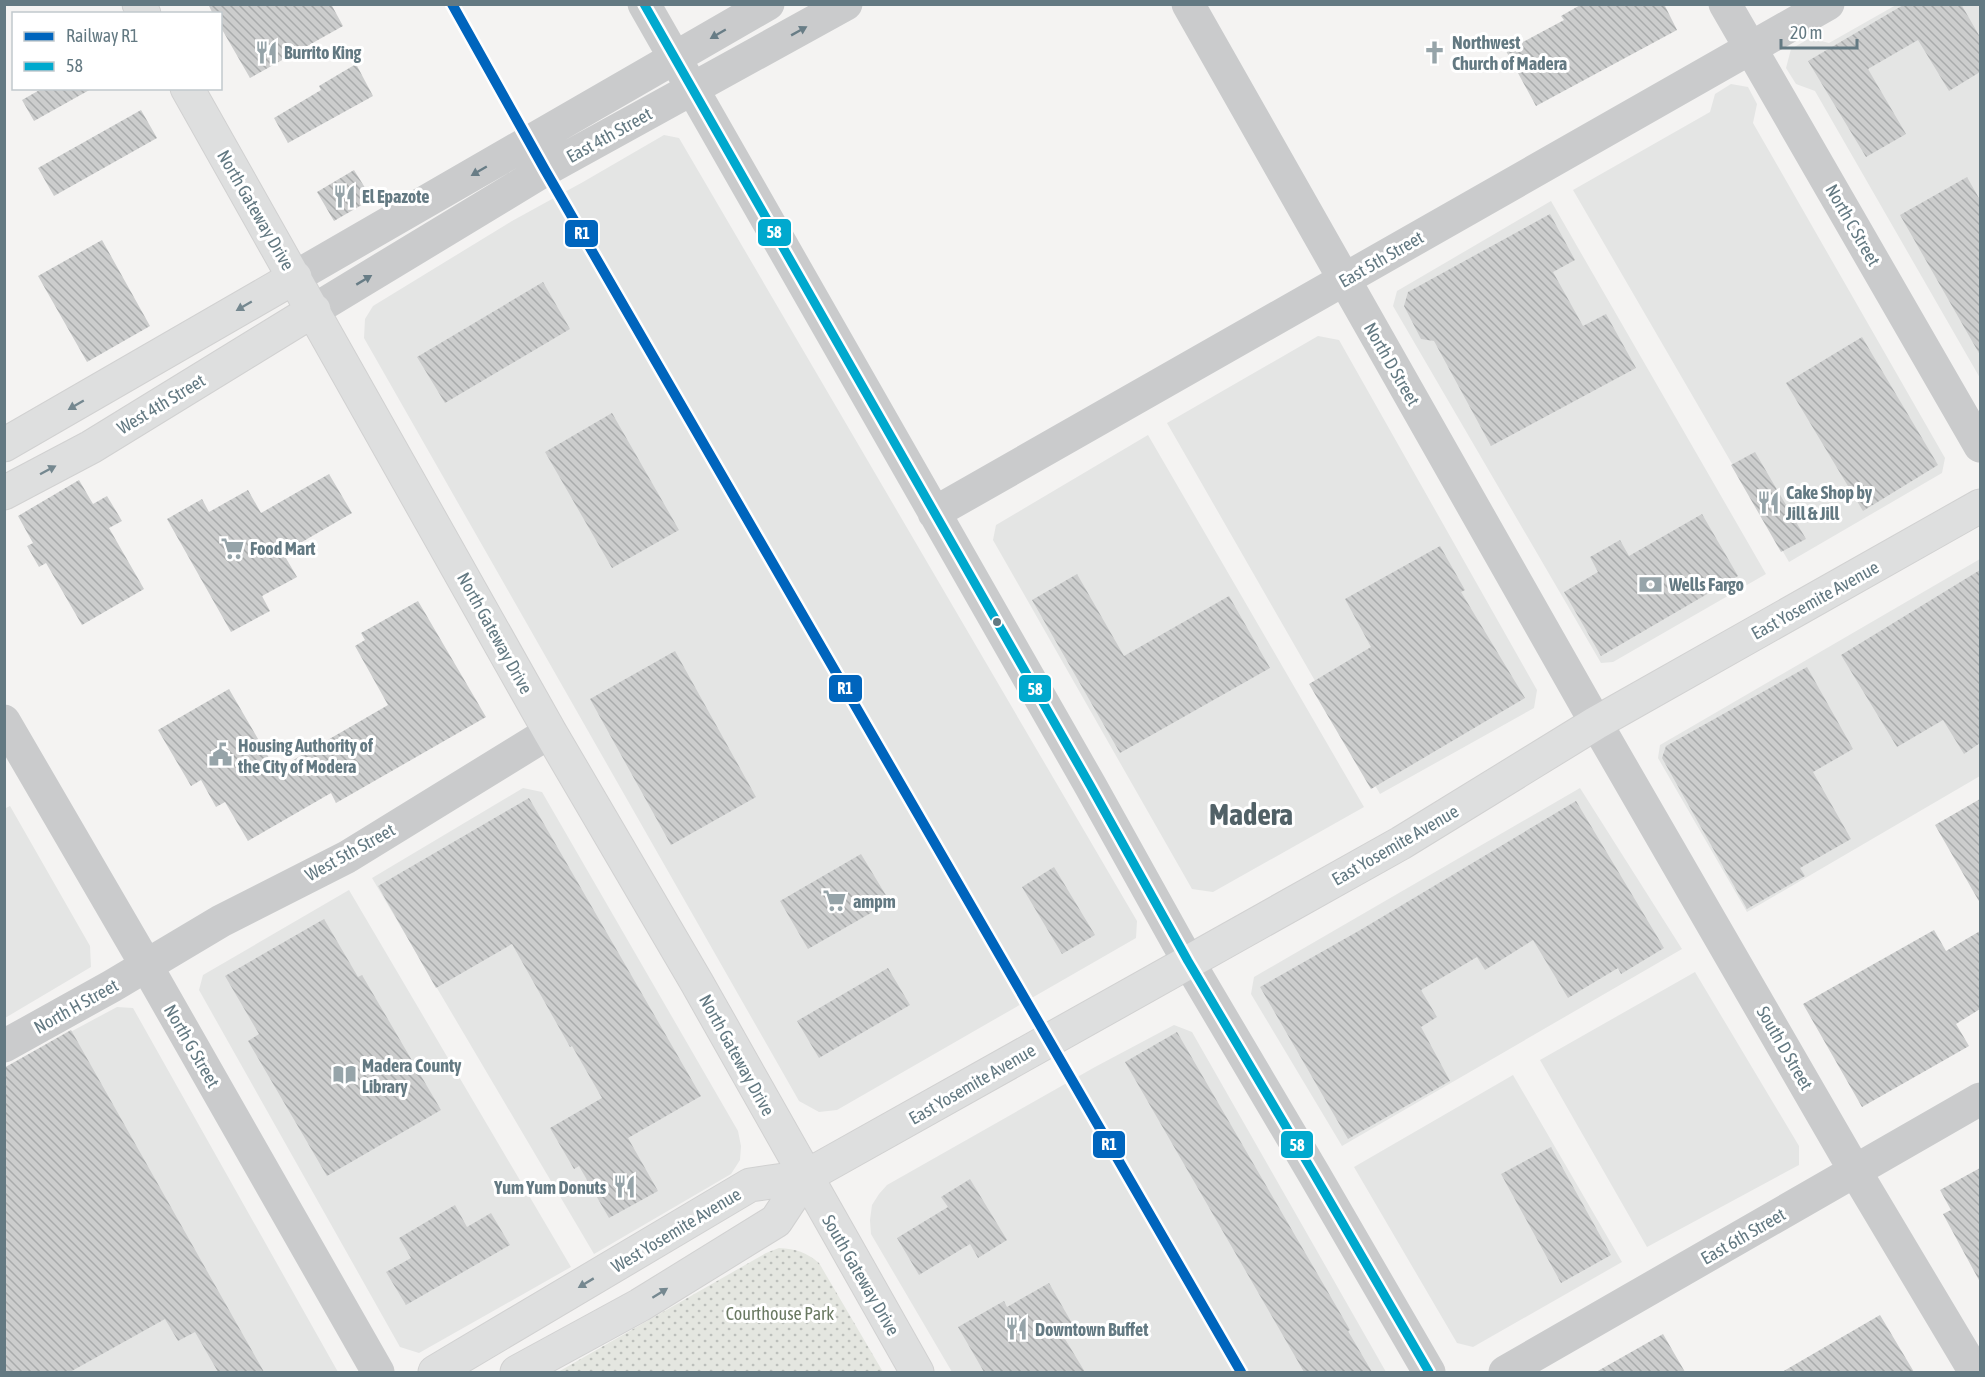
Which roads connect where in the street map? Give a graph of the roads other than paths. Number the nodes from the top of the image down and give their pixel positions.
1 (644, 4) edge
2 (768, 4) edge
3 (846, 4) edge
4 (1188, 4) edge
5 (1725, 4) edge
6 (1828, 4) edge
7 (1751, 49) junction
8 (675, 58) junction
9 (188, 90) edge
10 (693, 90) junction
11 (294, 277) junction
12 (1344, 280) junction
13 (314, 310) junction
14 (4, 446) edge
15 (1980, 446) edge
16 (4, 493) edge
17 (1980, 506) edge
18 (934, 513) junction
19 (4, 721) edge
20 (1596, 723) junction
21 (550, 732) junction
22 (1188, 961) junction
23 (146, 965) junction
24 (4, 1046) edge
25 (1980, 1099) edge
26 (1855, 1171) junction
27 (806, 1177) junction
28 (378, 1372) edge
29 (435, 1372) edge
30 (517, 1372) edge
31 (916, 1372) edge
32 (1428, 1372) edge
33 (1505, 1372) edge
34 (1975, 1372) edge

1 - 8 street
2 -> 8 street, East 4th Street
10 -> 3 street, East 4th Street
4 - 12 street, North D Street
5 - 7 street, North C Street
6 - 7 street, East 5th Street
7 - 12 street, East 5th Street
7 - 15 street, North C Street
8 - 10 street
8 -> 11 street, East 4th Street
9 - 11 main road, North Gateway Drive
13 -> 10 street, East 4th Street
10 - 18 street
11 - 13 main road, North Gateway Drive
11 -> 14 main road
12 - 18 street, East 5th Street
12 - 20 street, North D Street
16 -> 13 main road, West 4th Street
13 - 21 main road, North Gateway Drive
17 - 20 main road, East Yosemite Avenue
18 - 22 street
19 - 23 street, North G Street
20 - 22 main road, East Yosemite Avenue
20 - 26 street, South D Street
21 - 23 street, West 5th Street
21 - 27 main road, North Gateway Drive
22 - 27 main road, East Yosemite Avenue
22 - 32 street
23 - 24 street, North H Street
23 - 28 street, North G Street
25 - 26 street, East 6th Street
26 - 33 street, East 6th Street
26 - 34 street, South D Street
27 -> 29 main road, West Yosemite Avenue
30 -> 27 main road
27 - 31 main road, South Gateway Drive

